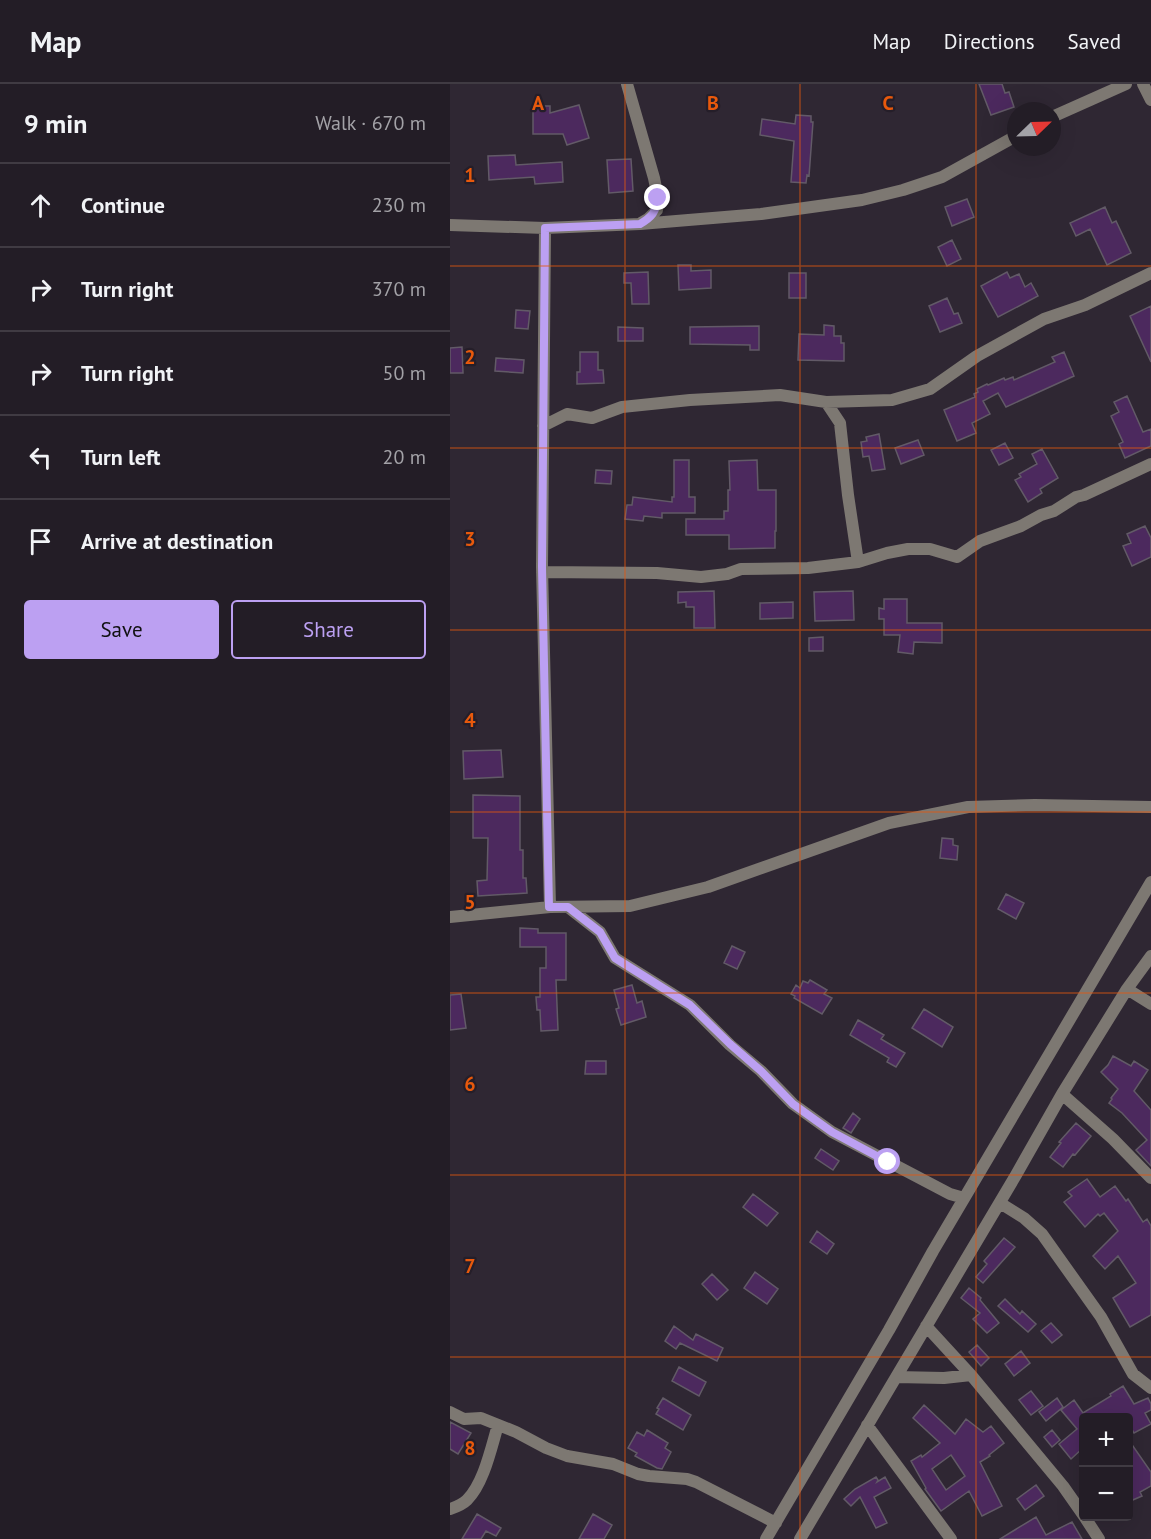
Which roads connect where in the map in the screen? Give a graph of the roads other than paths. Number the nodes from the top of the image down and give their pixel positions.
1 (627, 84) edge
2 (1126, 84) edge
3 (1143, 84) edge
4 (1151, 100) edge
5 (1061, 113) edge
6 (1007, 141) edge
7 (640, 224) junction
8 (450, 225) edge
9 (545, 228) junction
10 (1151, 273) edge
11 (826, 402) junction
12 (543, 426) junction
13 (1151, 464) edge
14 (858, 562) junction
15 (542, 572) junction
16 (1151, 807) edge
17 (1151, 882) edge
18 (549, 907) junction
19 (568, 907) junction
20 (450, 917) edge
21 (1151, 956) edge
22 (1127, 989) junction
23 (1151, 1004) edge
24 (1062, 1094) junction
25 (1151, 1178) edge
26 (964, 1198) junction
27 (1000, 1203) junction
28 (926, 1326) junction
29 (971, 1375) junction
30 (896, 1377) junction
31 (1151, 1388) edge
32 (450, 1412) edge
33 (498, 1425) junction
34 (867, 1425) junction
35 (450, 1509) edge
36 (1079, 1509) edge
37 (1087, 1521) edge
38 (776, 1523) junction
39 (766, 1539) edge
40 (800, 1539) edge
41 (951, 1539) edge
42 (1099, 1539) edge

1 - 7 street
2 - 5 street
3 - 4 street
6 - 7 street
7 - 9 street
8 - 9 street
9 - 12 street
10 - 11 street
11 - 12 street
11 - 14 street
12 - 15 street
13 - 14 street
14 - 15 street
15 - 18 street
16 - 19 street
17 - 26 street
18 - 19 street
18 - 20 street
19 - 26 street
21 - 22 street
22 - 23 street
22 - 24 street
24 - 25 street
24 - 27 street
26 - 38 street
27 - 28 street
27 - 31 street
28 - 29 street
28 - 30 street
29 - 30 street
29 - 36 street
30 - 34 street
32 - 33 street
33 - 35 street
33 - 38 street
34 - 40 street
34 - 41 street
37 - 42 street
38 - 39 street

